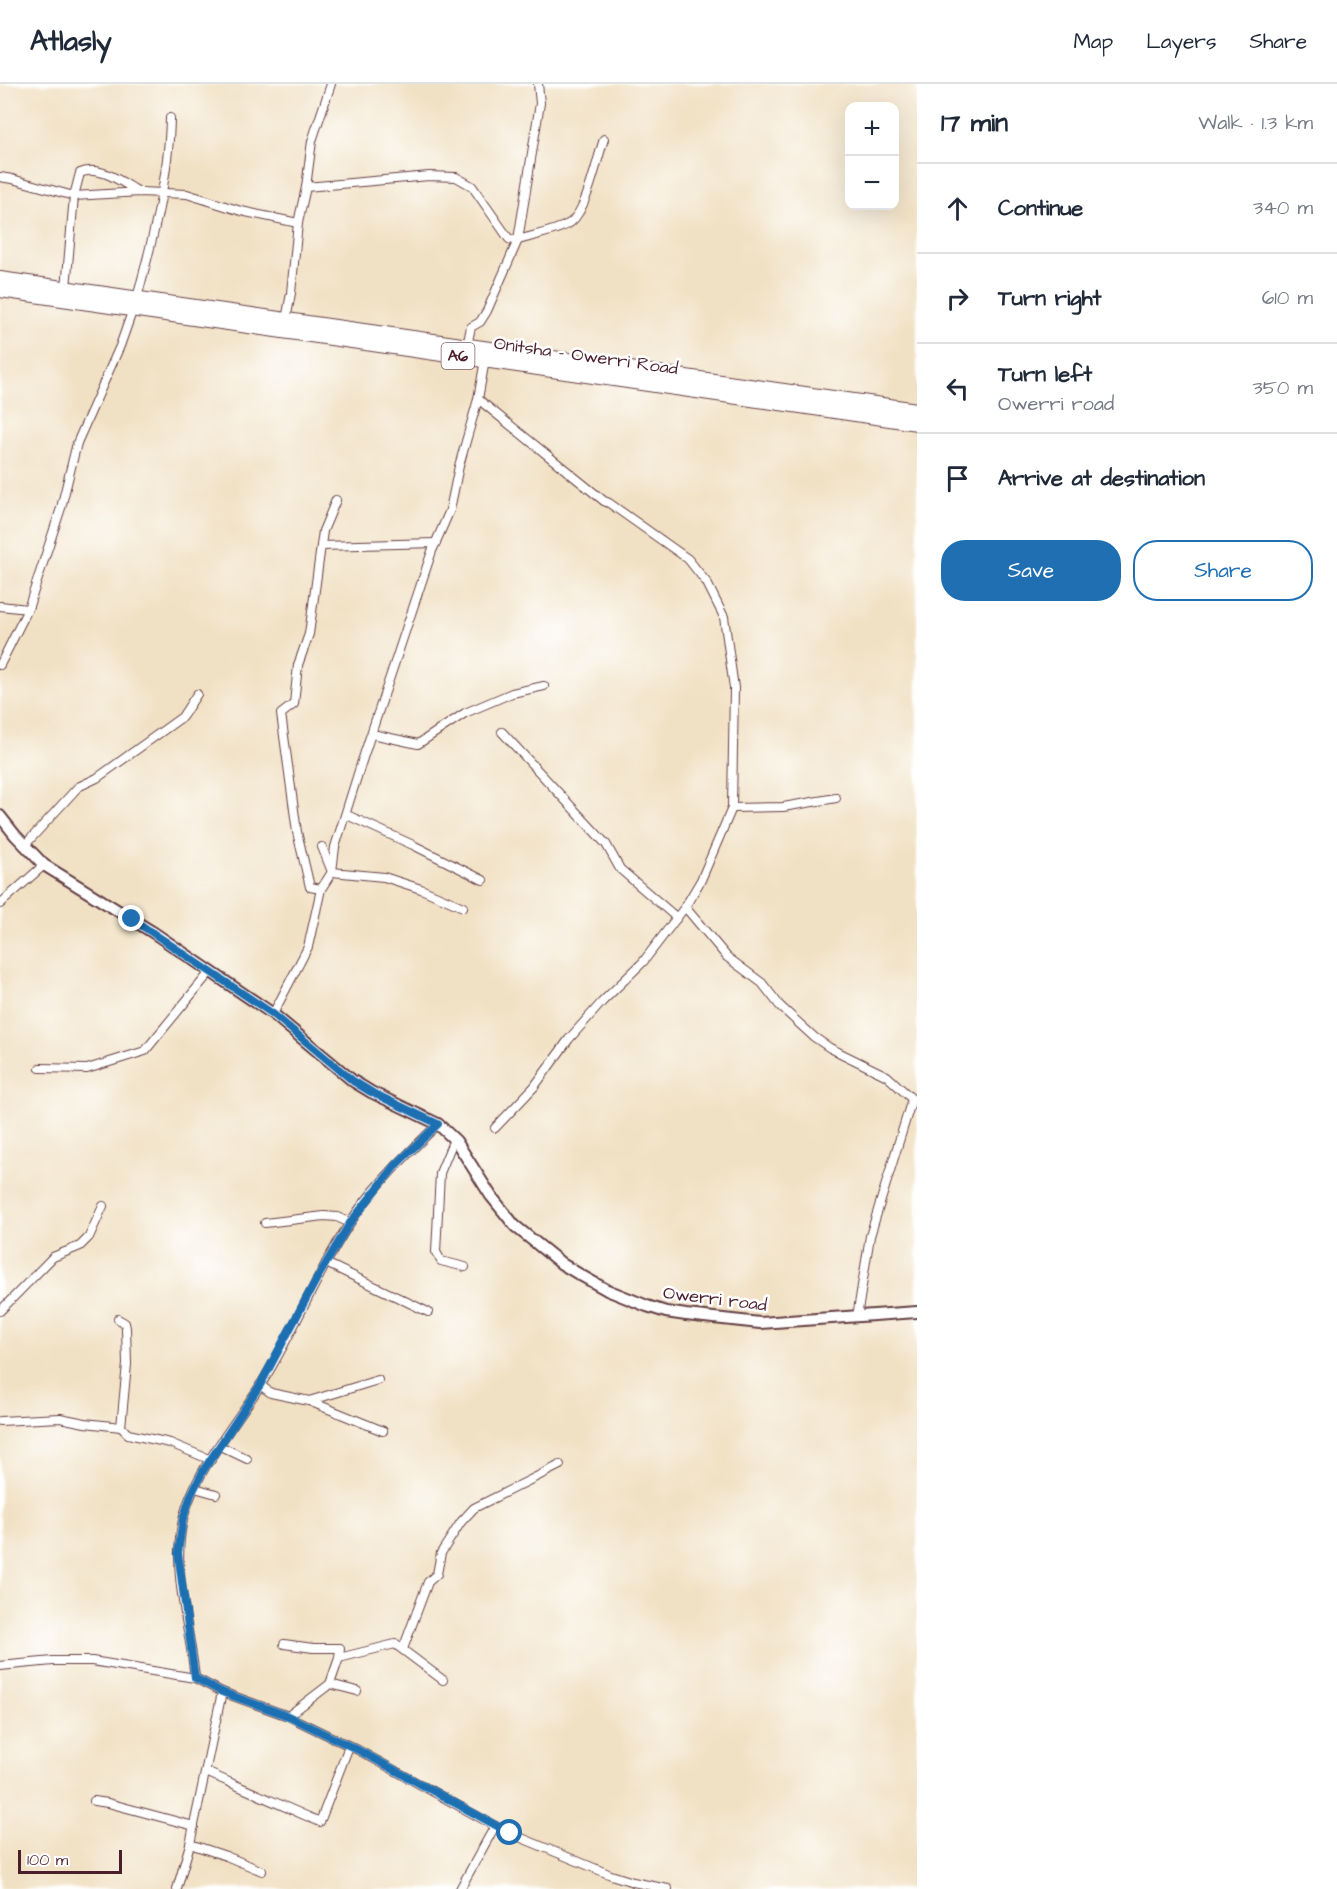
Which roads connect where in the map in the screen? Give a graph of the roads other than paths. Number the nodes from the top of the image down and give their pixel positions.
1 (331, 84) edge
2 (537, 84) edge
3 (170, 118) dead end
4 (604, 139) dead end
5 (0, 177) edge
6 (306, 187) junction
7 (140, 192) junction
8 (161, 193) junction
9 (74, 196) junction
10 (298, 224) junction
11 (518, 240) junction
12 (0, 279) edge
13 (66, 288) junction
14 (0, 290) edge
15 (135, 304) junction
16 (286, 320) junction
17 (468, 346) junction
18 (485, 360) junction
19 (478, 399) junction
20 (917, 410) edge
21 (917, 423) edge
22 (336, 500) dead end
23 (436, 543) junction
24 (321, 546) junction
25 (0, 606) edge
26 (28, 609) junction
27 (0, 665) edge
28 (544, 686) dead end
29 (197, 694) dead end
30 (502, 732) dead end
31 (372, 734) junction
32 (836, 798) dead end
33 (732, 808) junction
34 (346, 815) junction
35 (0, 816) edge
36 (25, 845) junction
37 (322, 847) dead end
38 (44, 864) junction
39 (332, 872) junction
40 (483, 880) dead end
41 (321, 889) junction
42 (0, 904) edge
43 (463, 907) dead end
44 (685, 907) junction
45 (677, 918) junction
46 (210, 972) junction
47 (273, 1014) junction
48 (40, 1068) dead end
49 (914, 1100) edge
50 (438, 1124) junction
51 (495, 1128) dead end
52 (454, 1139) junction
53 (103, 1206) dead end
54 (265, 1223) dead end
55 (350, 1223) junction
56 (326, 1263) junction
57 (465, 1267) dead end
58 (0, 1311) edge
59 (428, 1312) dead end
60 (917, 1312) edge
61 (857, 1317) junction
62 (118, 1318) dead end
63 (378, 1380) dead end
64 (260, 1385) junction
65 (309, 1401) junction
66 (0, 1421) edge
67 (121, 1427) junction
68 (383, 1431) dead end
69 (220, 1446) junction
70 (247, 1459) dead end
71 (211, 1460) junction
72 (560, 1465) dead end
73 (195, 1488) junction
74 (216, 1494) dead end
75 (284, 1644) dead end
76 (403, 1649) junction
77 (339, 1658) junction
78 (0, 1666) edge
79 (195, 1678) junction
80 (443, 1680) dead end
81 (330, 1684) junction
82 (357, 1691) dead end
83 (222, 1692) junction
84 (288, 1716) junction
85 (349, 1746) junction
86 (206, 1772) junction
87 (94, 1801) dead end
88 (194, 1826) junction
89 (495, 1826) junction
90 (190, 1844) junction
91 (262, 1871) dead end
92 (177, 1889) edge
93 (460, 1889) edge
94 (668, 1889) edge

1 - 6 street
2 - 11 street
3 - 8 street
4 - 11 street
5 - 9 street
6 - 10 street
6 - 11 street
7 - 8 street
7 - 9 street
7 - 9 street
8 - 10 street
8 - 15 street
9 - 13 street
10 - 16 street
11 - 17 street
12 - 13 highway, Onitsha - Owerri Road / A6
13 - 15 highway, Onitsha - Owerri Road / A6
14 - 15 highway, Onitsha - Owerri Road / A6
15 - 16 highway, Onitsha - Owerri Road / A6
15 - 18 highway, Onitsha - Owerri Road / A6
15 - 26 street
16 - 17 highway, Onitsha - Owerri Road / A6
17 - 20 highway, Onitsha - Owerri Road / A6
18 - 19 street
18 - 21 highway, Onitsha - Owerri Road / A6
19 - 23 street
19 - 33 street
22 - 24 street
23 - 24 street
23 - 31 street
24 - 41 street
25 - 26 street
26 - 27 street
28 - 31 street
29 - 36 street
30 - 45 street
31 - 34 street
32 - 33 street
33 - 44 street
34 - 39 street
34 - 40 street
35 - 36 main road, Owerri road
36 - 38 main road, Owerri road
37 - 39 street
38 - 42 street
38 - 46 main road, Owerri road
39 - 41 street
39 - 43 street
41 - 47 street
44 - 45 street
44 - 49 street
45 - 51 street
46 - 47 main road, Owerri road
46 - 48 street
47 - 50 main road, Owerri road
49 - 61 street
50 - 52 main road, Owerri road
50 - 55 street
52 - 57 street
52 - 61 main road, Owerri road
53 - 58 street
54 - 55 street
55 - 56 street
56 - 59 street
56 - 64 street
60 - 61 main road, Owerri road
62 - 67 street
63 - 65 street
64 - 65 street
64 - 69 street
65 - 68 street
66 - 67 street
67 - 71 street
69 - 70 street
69 - 71 street
71 - 73 street
72 - 76 street
73 - 74 street
73 - 79 street
75 - 77 street
76 - 77 street
76 - 80 street
77 - 81 street
78 - 79 street
79 - 83 street
81 - 82 street
81 - 84 street
83 - 84 street
83 - 86 street
84 - 85 street
85 - 86 street
85 - 89 street
86 - 88 street
87 - 88 street
88 - 90 street
89 - 93 street
89 - 94 street
90 - 91 street
90 - 92 street

